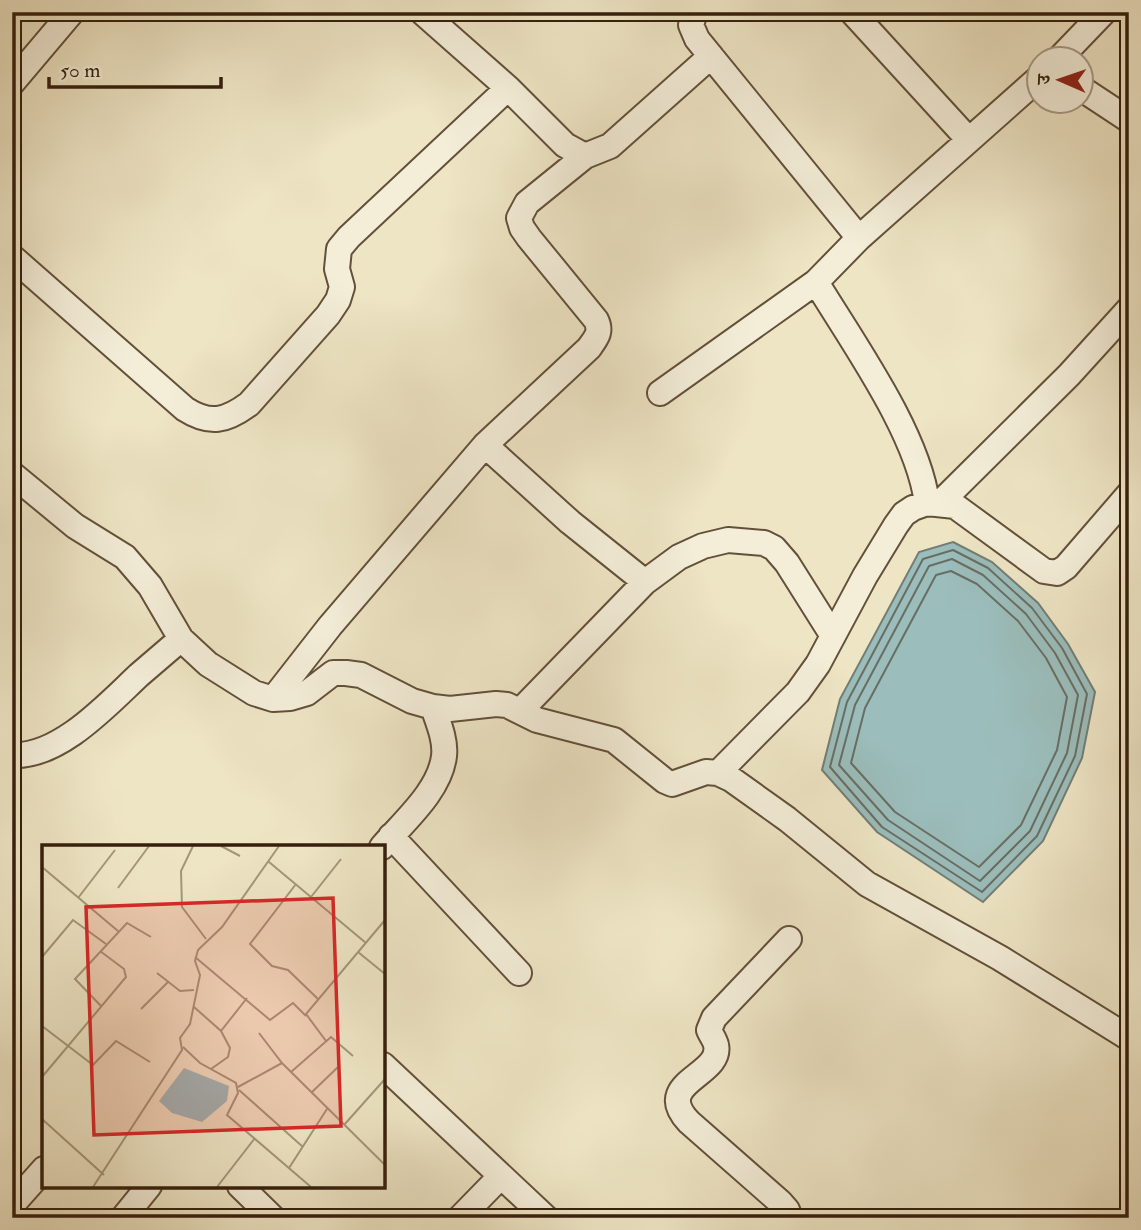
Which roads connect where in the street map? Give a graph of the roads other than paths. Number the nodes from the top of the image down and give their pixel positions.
1 (72, 12) edge
2 (422, 12) edge
3 (695, 12) edge
4 (852, 12) edge
5 (1104, 12) edge
6 (1071, 46) edge
7 (711, 56) junction
8 (12, 83) edge
9 (508, 88) junction
10 (1026, 90) edge
11 (1096, 98) edge
12 (1129, 120) edge
13 (969, 141) junction
14 (585, 156) junction
15 (859, 238) junction
16 (12, 257) edge
17 (816, 282) junction
18 (1129, 309) edge
19 (660, 393) dead end
20 (485, 445) junction
21 (12, 474) edge
22 (1129, 494) edge
23 (934, 503) junction
24 (645, 582) junction
25 (833, 636) junction
26 (181, 639) junction
27 (273, 699) junction
28 (433, 707) junction
29 (520, 711) junction
30 (12, 755) edge
31 (718, 773) junction
32 (386, 841) edge
33 (789, 939) dead end
34 (519, 973) dead end
35 (1129, 1038) edge
36 (385, 1067) edge
37 (42, 1171) edge
38 (500, 1177) junction
39 (147, 1188) edge
40 (242, 1188) edge
41 (12, 1205) edge
42 (123, 1218) edge
43 (273, 1218) edge
44 (460, 1218) edge
45 (546, 1218) edge
46 (790, 1218) edge

1 - 8 street
2 - 9 street
3 - 7 street
4 - 13 street
5 - 6 street
7 - 14 street
7 - 15 street
9 - 14 street
9 - 16 street
10 - 13 street
11 - 12 street
13 - 15 street
14 - 20 street
15 - 17 street
17 - 19 street
17 - 23 street
18 - 23 street
20 - 24 street
20 - 27 street
21 - 26 street
22 - 23 street
23 - 25 street
24 - 25 street
24 - 29 street
25 - 31 street
26 - 27 street
26 - 30 street
27 - 28 street
28 - 29 street
28 - 32 street
29 - 31 street
31 - 35 street
32 - 34 street
33 - 46 street
36 - 38 street
37 - 41 street
38 - 44 street
38 - 45 street
39 - 42 street
40 - 43 street

